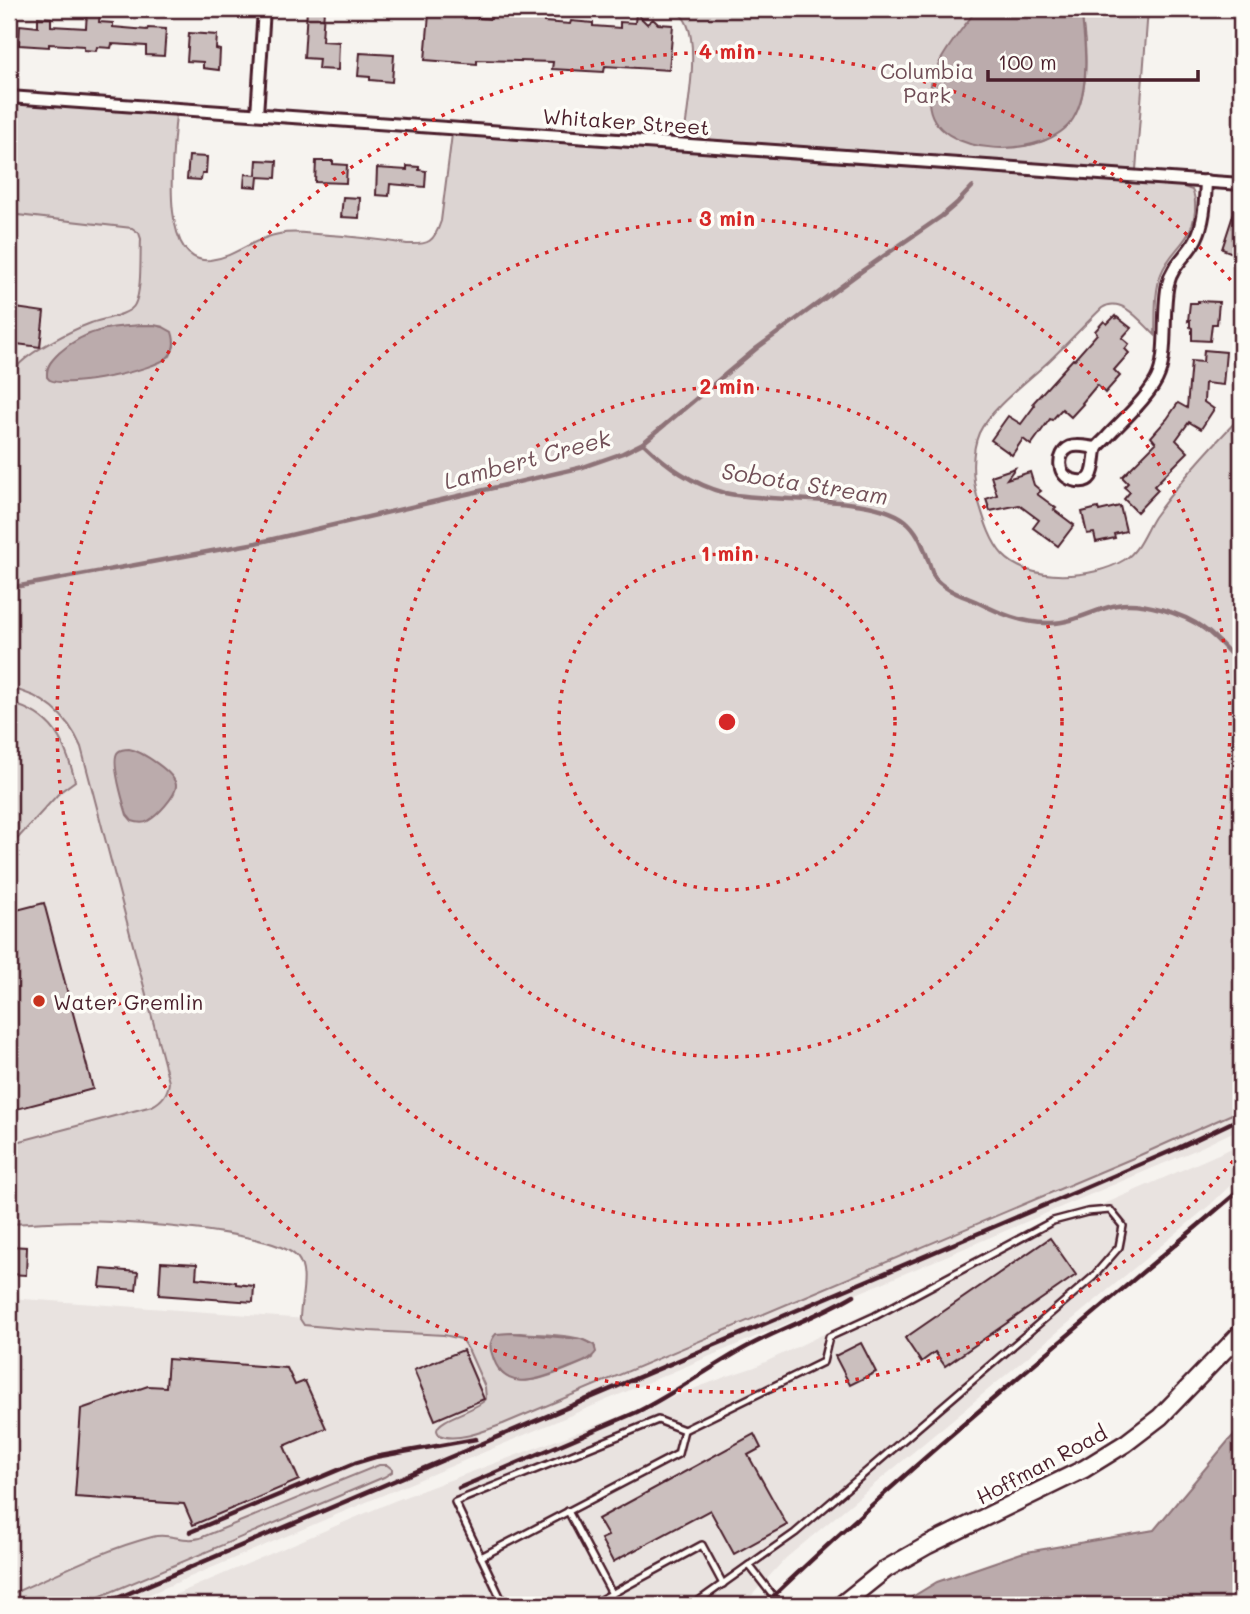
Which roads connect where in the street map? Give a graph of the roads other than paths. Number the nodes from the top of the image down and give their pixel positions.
1 (264, 9) edge
2 (9, 97) edge
3 (257, 114) junction
4 (1206, 181) junction
5 (1241, 184) edge
6 (1096, 448) dead end
7 (1241, 1333) edge
8 (684, 1430) junction
9 (568, 1511) junction
10 (481, 1557) junction
11 (748, 1566) junction
12 (723, 1584) junction
13 (612, 1594) junction
14 (504, 1605) edge
15 (591, 1605) edge
16 (693, 1605) edge
17 (780, 1605) edge
18 (841, 1605) edge

1 - 3 street
2 - 3 street, Whitaker Street
3 - 4 street, Whitaker Street
4 - 5 street, Whitaker Street
4 - 6 street
7 - 18 street, Hoffman Road
8 - 9 lane
8 - 10 lane
8 - 11 lane
9 - 10 lane
9 - 13 lane
10 - 14 lane
11 - 12 lane
11 - 17 lane
12 - 13 lane
12 - 16 lane
13 - 15 lane

